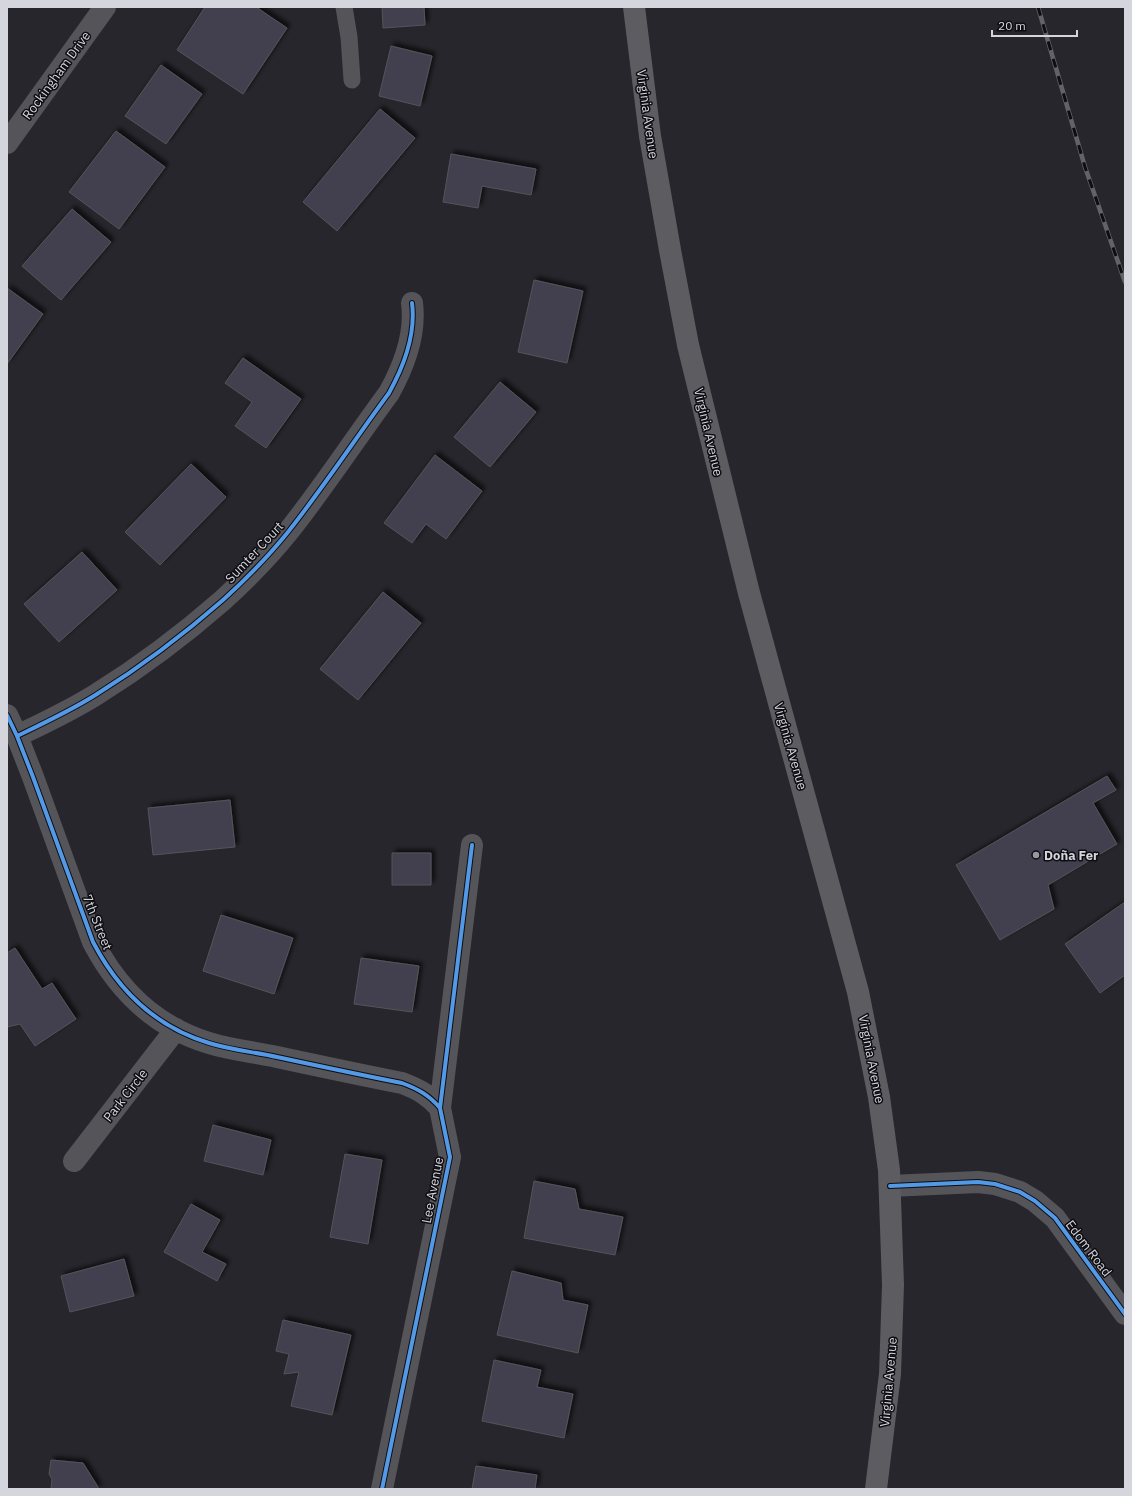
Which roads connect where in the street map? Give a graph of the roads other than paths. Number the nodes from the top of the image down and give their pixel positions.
1 (106, 7) edge
2 (344, 7) edge
3 (634, 7) edge
4 (352, 80) dead end
5 (7, 144) edge
6 (412, 303) dead end
7 (7, 715) edge
8 (17, 736) junction
9 (472, 845) dead end
10 (176, 1029) junction
11 (440, 1108) junction
12 (74, 1161) dead end
13 (890, 1186) junction
14 (1125, 1314) edge
15 (382, 1489) edge
16 (876, 1489) edge

1 - 5 street, Rockingham Drive
2 - 4 lane
3 - 13 main road, Virginia Avenue
6 - 8 street, Sumter Court
7 - 8 street, 7th Street
8 - 10 street, 7th Street
9 - 11 street, Lee Avenue
10 - 11 street, 7th Street
10 - 12 street, Park Circle
11 - 15 street, Lee Avenue
13 - 14 street, Edom Road
13 - 16 main road, Virginia Avenue

